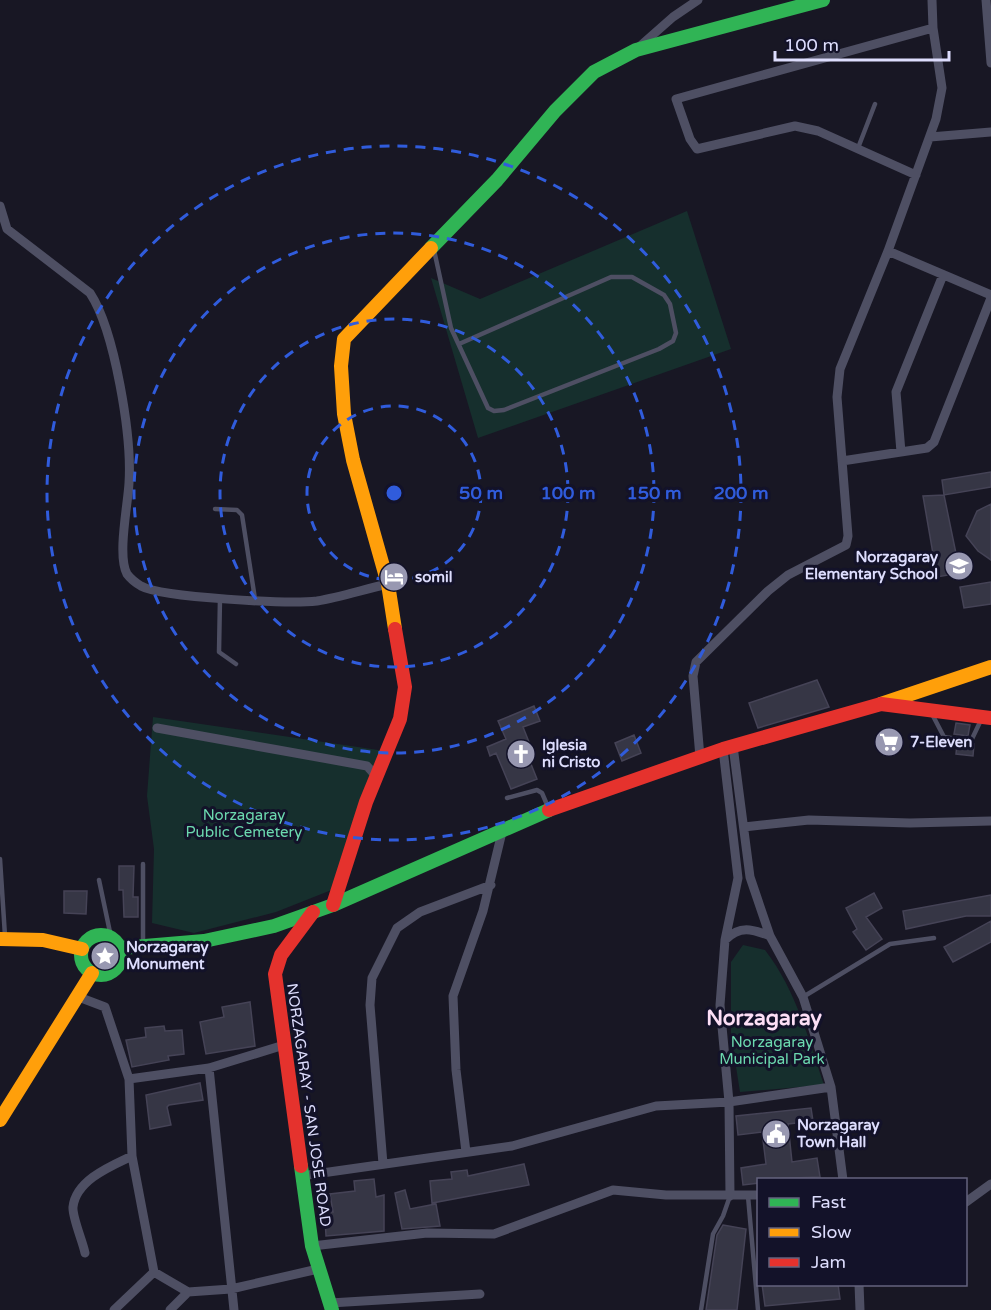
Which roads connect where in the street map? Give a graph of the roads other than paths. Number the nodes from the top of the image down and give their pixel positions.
1 (698, 0) edge
2 (823, 0) edge
3 (932, 0) edge
4 (986, 0) edge
5 (933, 28) junction
6 (636, 50) junction
7 (991, 63) edge
8 (875, 104) dead end
9 (991, 132) edge
10 (930, 137) junction
11 (858, 148) junction
12 (916, 175) junction
13 (0, 207) edge
14 (433, 248) junction
15 (888, 251) junction
16 (943, 275) junction
17 (991, 297) edge
18 (459, 344) junction
19 (901, 452) junction
20 (842, 461) junction
21 (215, 509) dead end
22 (388, 584) junction
23 (220, 598) junction
24 (255, 599) junction
25 (236, 664) dead end
26 (991, 667) edge
27 (881, 704) junction
28 (931, 712) junction
29 (987, 717) edge
30 (157, 728) dead end
31 (728, 747) junction
32 (700, 756) junction
33 (376, 776) junction
34 (507, 798) dead end
35 (549, 810) junction
36 (991, 821) edge
37 (744, 827) junction
38 (503, 828) junction
39 (0, 859) edge
40 (143, 864) dead end
41 (99, 880) dead end
42 (491, 885) junction
43 (333, 905) junction
44 (313, 912) junction
45 (770, 936) junction
46 (934, 938) dead end
47 (2, 939) edge
48 (725, 940) junction
49 (116, 943) junction
50 (143, 948) junction
51 (82, 950) junction
52 (92, 973) junction
53 (76, 996) junction
54 (803, 997) junction
55 (284, 1045) junction
56 (209, 1068) junction
57 (129, 1079) junction
58 (831, 1087) junction
59 (729, 1102) junction
60 (0, 1120) edge
61 (466, 1152) junction
62 (132, 1156) junction
63 (383, 1164) junction
64 (301, 1176) junction
65 (843, 1178) edge
66 (991, 1184) edge
67 (757, 1195) edge
68 (730, 1196) junction
69 (748, 1196) junction
70 (967, 1201) edge
71 (312, 1246) junction
72 (86, 1253) dead end
73 (318, 1269) junction
74 (154, 1272) junction
75 (859, 1286) edge
76 (231, 1289) junction
77 (188, 1292) junction
78 (480, 1294) dead end
79 (331, 1307) edge
80 (114, 1310) edge
81 (170, 1310) edge
82 (234, 1310) edge
83 (701, 1310) edge
84 (758, 1310) edge
85 (860, 1310) edge

1 - 6 street
2 - 6 main road
3 - 5 street
4 - 7 street
5 - 10 street
5 - 11 street
6 - 14 main road
8 - 11 lane
9 - 10 street
10 - 12 street
11 - 12 street
12 - 15 street
13 - 23 street
14 - 18 lane
14 - 22 main road
15 - 16 street
15 - 20 street
16 - 17 street
16 - 19 street
17 - 19 street
18 - 18 lane
19 - 20 street
20 - 32 street
21 - 24 lane
22 - 24 street
22 - 33 main road
23 - 24 street
23 - 25 lane
26 - 27 main road
27 - 28 main road
27 - 31 main road
28 - 29 main road
28 - 29 lane
30 - 33 street
31 - 32 main road
31 - 37 street
31 - 48 street
32 - 35 main road
33 - 43 main road
34 - 35 lane
35 - 38 main road
36 - 37 street
37 - 45 street
38 - 42 street
38 - 43 main road
39 - 47 lane
40 - 50 lane
41 - 49 lane
42 - 61 street
42 - 63 street
43 - 44 main road
44 - 50 main road
44 - 55 main road, NORZAGARAY - SAN JOSE ROAD
45 - 48 street
45 - 54 street
46 - 54 lane
47 - 51 main road
48 - 59 street
49 - 50 main road
49 - 51 main road
49 - 52 main road
51 - 52 main road
52 - 53 main road
53 - 57 street
53 - 60 main road
54 - 58 street
55 - 56 street
55 - 64 main road, NORZAGARAY - SAN JOSE ROAD
56 - 57 street
56 - 76 street
57 - 62 street
58 - 59 street
58 - 65 street
59 - 61 street
59 - 68 street
61 - 63 street
62 - 72 street
62 - 74 street
63 - 64 street
64 - 71 main road, NORZAGARAY - SAN JOSE ROAD
66 - 70 street
67 - 69 street
68 - 69 street
68 - 71 street
68 - 83 lane
69 - 84 lane
71 - 73 main road, NORZAGARAY - SAN JOSE ROAD
73 - 76 street
73 - 79 main road, NORZAGARAY - SAN JOSE ROAD
74 - 77 street
74 - 80 street
75 - 85 street
76 - 77 street
76 - 82 street
77 - 81 street
78 - 79 street

